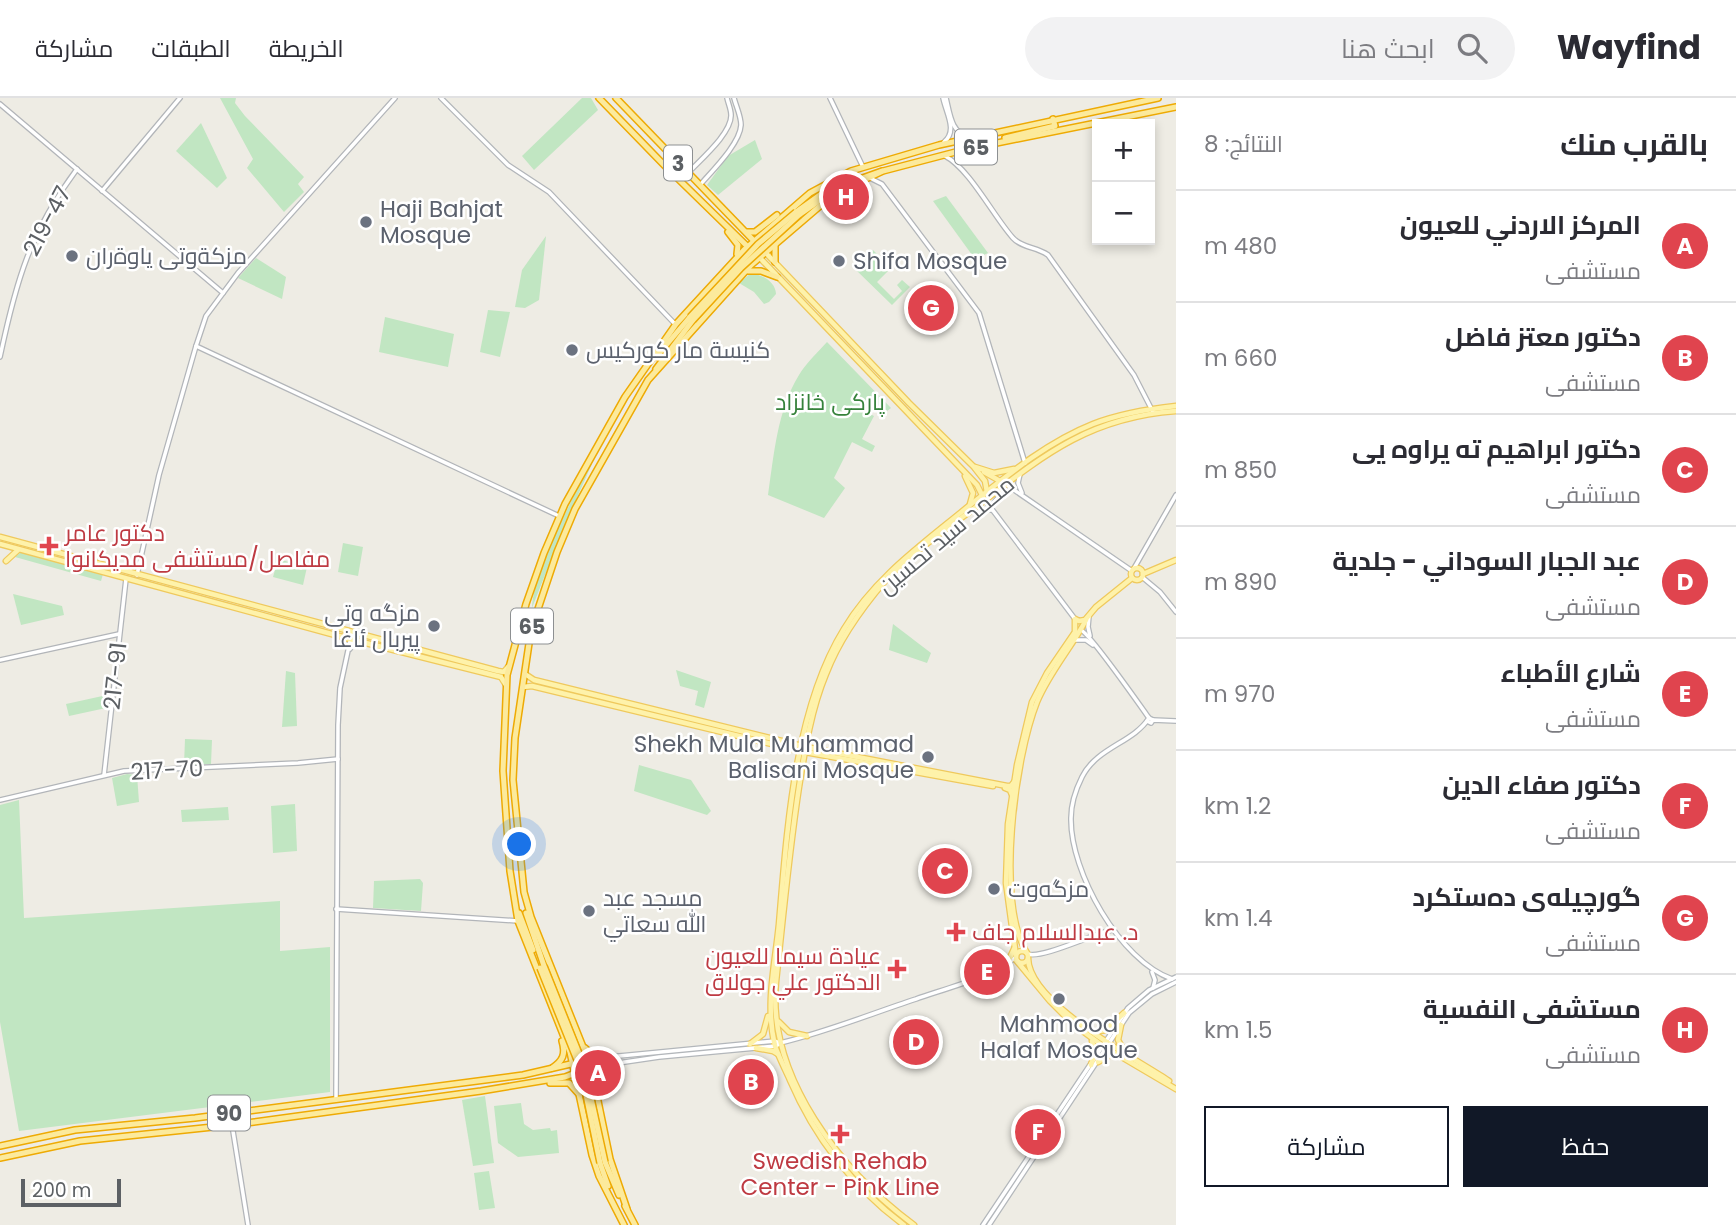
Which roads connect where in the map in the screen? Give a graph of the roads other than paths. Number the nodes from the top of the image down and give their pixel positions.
1 (180, 98) edge
2 (395, 98) edge
3 (441, 98) edge
4 (599, 98) edge
5 (616, 98) edge
6 (727, 98) edge
7 (734, 98) edge
8 (830, 98) edge
9 (944, 98) edge
10 (1137, 98) edge
11 (1158, 98) edge
12 (0, 104) edge
13 (1127, 105) junction
14 (1176, 107) edge
15 (947, 108) junction
16 (1078, 114) junction
17 (1053, 119) junction
18 (1070, 128) junction
19 (971, 137) junction
20 (655, 138) junction
21 (939, 145) junction
22 (647, 146) junction
23 (980, 147) junction
24 (943, 155) junction
25 (862, 167) junction
26 (959, 167) junction
27 (77, 169) junction
28 (883, 171) junction
29 (688, 173) junction
30 (870, 178) junction
31 (882, 184) junction
32 (700, 186) junction
33 (102, 191) junction
34 (800, 200) junction
35 (798, 214) junction
36 (718, 219) junction
37 (740, 227) junction
38 (793, 228) junction
39 (754, 240) junction
40 (777, 242) junction
41 (747, 246) junction
42 (765, 252) junction
43 (760, 258) junction
44 (775, 262) junction
45 (722, 272) junction
46 (777, 277) junction
47 (717, 279) junction
48 (734, 282) junction
49 (223, 293) junction
50 (692, 318) junction
51 (702, 318) junction
52 (676, 324) junction
53 (195, 345) junction
54 (0, 357) edge
55 (641, 374) junction
56 (648, 380) junction
57 (1176, 409) edge
58 (1152, 410) junction
59 (974, 467) junction
60 (1022, 467) junction
61 (962, 469) junction
62 (1002, 484) junction
63 (1014, 489) junction
64 (985, 495) junction
65 (1023, 495) junction
66 (1176, 495) edge
67 (968, 507) junction
68 (991, 510) junction
69 (559, 516) junction
70 (0, 537) edge
71 (0, 544) edge
72 (19, 549) junction
73 (1176, 560) edge
74 (6, 561) dead end
75 (1133, 570) junction
76 (137, 575) junction
77 (1142, 575) junction
78 (126, 577) junction
79 (1132, 578) junction
80 (526, 604) junction
81 (537, 609) junction
82 (1176, 612) edge
83 (1090, 613) junction
84 (1075, 619) junction
85 (1081, 630) junction
86 (354, 633) junction
87 (1074, 633) junction
88 (119, 634) junction
89 (1091, 638) junction
90 (353, 640) junction
91 (1073, 641) junction
92 (1098, 650) junction
93 (0, 660) edge
94 (509, 666) junction
95 (524, 669) junction
96 (498, 674) junction
97 (531, 683) junction
98 (506, 685) junction
99 (521, 690) junction
100 (1176, 720) edge
101 (1151, 721) junction
102 (803, 749) junction
103 (338, 759) junction
104 (104, 775) junction
105 (504, 780) junction
106 (513, 780) junction
107 (1015, 781) junction
108 (1013, 797) junction
109 (0, 800) edge
110 (524, 892) junction
111 (514, 897) junction
112 (336, 909) junction
113 (518, 921) junction
114 (1112, 930) junction
115 (1014, 948) junction
116 (1028, 955) junction
117 (1016, 957) junction
118 (1007, 964) junction
119 (542, 967) junction
120 (1151, 970) junction
121 (1175, 979) edge
122 (1154, 990) junction
123 (550, 1005) junction
124 (772, 1012) junction
125 (1124, 1013) junction
126 (559, 1026) junction
127 (1121, 1026) junction
128 (1087, 1030) junction
129 (579, 1034) junction
130 (807, 1037) junction
131 (1090, 1037) junction
132 (777, 1043) junction
133 (750, 1044) junction
134 (1106, 1045) junction
135 (583, 1046) junction
136 (756, 1048) junction
137 (778, 1054) junction
138 (1117, 1054) junction
139 (1127, 1054) junction
140 (610, 1057) junction
141 (1098, 1062) junction
142 (604, 1064) junction
143 (1091, 1065) junction
144 (578, 1066) junction
145 (593, 1066) junction
146 (548, 1070) junction
147 (558, 1079) junction
148 (537, 1083) junction
149 (596, 1085) junction
150 (1176, 1087) edge
151 (581, 1099) junction
152 (336, 1100) junction
153 (601, 1116) junction
154 (195, 1118) junction
155 (182, 1120) junction
156 (232, 1125) junction
157 (197, 1128) junction
158 (181, 1130) junction
159 (0, 1146) edge
160 (0, 1158) edge
161 (603, 1163) junction
162 (1027, 1165) junction
163 (1009, 1191) junction
164 (627, 1209) junction
165 (621, 1218) junction
166 (248, 1225) edge
167 (624, 1225) edge
168 (635, 1225) edge
169 (904, 1225) edge
170 (914, 1225) edge
171 (983, 1225) edge
172 (989, 1225) edge

1 - 33 street
2 - 49 street
3 - 52 street
4 - 22 highway, 3
5 - 20 highway, 3
6 - 29 street
7 - 32 street
8 - 25 street
9 - 15 street
10 - 13 street
11 - 13 highway, 65
12 - 27 street
13 - 16 highway, 65
14 - 18 highway, 65
15 - 19 street
15 - 21 street
16 - 17 highway, 65
16 - 18 highway
17 - 19 highway, 65
17 - 23 highway
18 - 23 highway, 65
19 - 21 highway, 65
20 - 22 highway
20 - 29 highway, 3
21 - 25 highway, 65
22 - 36 highway, 3
23 - 24 highway, 65
23 - 26 street
24 - 26 street
24 - 28 highway, 65
25 - 34 highway, 65
25 - 35 highway, 65
26 - 58 street
27 - 33 street
27 - 54 street, 219-47
28 - 30 highway, 65
28 - 31 street
28 - 35 highway, 65
29 - 32 highway, 3
30 - 31 street
30 - 38 highway, 65
31 - 60 street
32 - 37 highway, 3
33 - 49 street
34 - 37 highway
34 - 38 highway
34 - 39 highway, 65
35 - 50 highway, 65, bridge
36 - 41 highway, 3
36 - 45 highway
37 - 39 highway, 3
38 - 40 highway, 65
39 - 41 highway, 65
39 - 42 highway, 3
40 - 42 highway, 65
40 - 44 highway
41 - 43 highway, 3
41 - 45 highway, 65
42 - 43 highway, 65
42 - 44 main road
43 - 46 main road
43 - 48 highway, 65
44 - 59 main road
45 - 47 highway, 65
46 - 48 highway
46 - 61 main road
47 - 51 highway
47 - 52 highway, 65
48 - 51 highway, 65
49 - 53 street
50 - 55 highway, 65
50 - 56 highway, 65
51 - 56 highway, 65
52 - 55 highway, 65
53 - 69 street
53 - 76 street
55 - 69 highway, 65
56 - 81 highway, 65
57 - 58 main road, محمد سید تحسین
58 - 60 main road, محمد سید تحسین
58 - 60 main road
59 - 60 main road
59 - 62 main road
59 - 64 main road
60 - 62 main road, محمد سید تحسین
60 - 65 street
61 - 64 main road
61 - 67 main road
62 - 63 street
62 - 64 main road, محمد سید تحسین
62 - 64 main road
63 - 65 street
63 - 68 street
64 - 67 main road
64 - 68 street
64 - 102 main road, محمد سید تحسین
65 - 75 street
66 - 75 street
67 - 102 main road
68 - 84 street
69 - 80 highway, 65
70 - 76 main road
71 - 72 main road
72 - 74 main road
72 - 78 main road
73 - 77 main road
75 - 77 main road
75 - 79 main road
76 - 86 main road
77 - 79 main road
77 - 82 street
78 - 88 street, 217-91
78 - 90 main road
79 - 83 main road
80 - 81 highway
80 - 94 highway, 65
81 - 95 highway, 65
83 - 84 main road
83 - 85 main road
83 - 89 street
84 - 87 main road
85 - 87 street
85 - 89 street
85 - 91 main road
86 - 90 street
86 - 96 main road
87 - 107 main road
88 - 93 street
88 - 104 street, 217-91
89 - 92 street
90 - 96 main road
90 - 103 street
91 - 92 street
91 - 116 main road
92 - 101 street
94 - 96 main road
94 - 98 highway, 65
95 - 97 main road
95 - 99 highway, 65
96 - 98 main road
97 - 99 main road
97 - 102 main road
98 - 105 highway, 65
99 - 106 highway, 65
100 - 101 street
101 - 114 street
102 - 107 main road
102 - 108 main road
102 - 124 main road, محمد سید تحسین
102 - 124 main road
103 - 104 street, 217-70
103 - 112 street
104 - 109 street, 217-70
105 - 106 highway
105 - 111 highway, 65
106 - 110 highway, 65
107 - 108 main road
108 - 115 main road
110 - 119 highway, 65
110 - 129 highway, 65
111 - 113 highway, 65
111 - 119 highway, 65
112 - 113 street
112 - 152 street
113 - 123 highway, 65
114 - 116 street
114 - 120 street
115 - 117 main road
115 - 118 main road
116 - 117 main road
116 - 117 main road
116 - 128 main road
117 - 118 street
117 - 131 main road
118 - 130 street
119 - 161 highway, 65, bridge
120 - 121 street
120 - 122 street
121 - 122 street
122 - 125 street
122 - 127 street
123 - 126 highway, 65
123 - 146 highway
124 - 130 main road
124 - 132 main road, محمد سید تحسین
124 - 133 main road
125 - 128 main road
125 - 134 street
126 - 129 highway
126 - 144 highway, 65
127 - 134 street
127 - 139 main road
128 - 134 main road
129 - 135 highway, 65
129 - 144 highway
130 - 132 street
131 - 134 main road
131 - 143 main road
132 - 133 street
132 - 136 street
132 - 137 main road
132 - 170 main road
133 - 140 street
134 - 138 main road
134 - 139 main road
134 - 141 street
134 - 143 street
135 - 140 highway
135 - 144 highway, 65
136 - 137 main road
136 - 142 street
137 - 169 main road
138 - 141 main road
138 - 150 main road
139 - 150 main road
140 - 144 street
141 - 162 street
142 - 145 street
142 - 153 highway
143 - 162 street
144 - 145 highway, 65
144 - 145 highway, 90
144 - 146 highway, 90
144 - 147 highway, 90
144 - 147 highway
144 - 149 highway
144 - 151 highway, 65
145 - 149 highway, 65
146 - 152 highway, 90
147 - 148 highway, 90
148 - 151 highway
148 - 156 highway, 90
149 - 153 highway, 65
151 - 153 highway
151 - 165 highway, 65
152 - 154 highway, 90
153 - 164 highway, 65
154 - 155 highway, 90
154 - 157 highway
155 - 158 highway
155 - 159 highway, 90
156 - 157 highway, 90
156 - 166 street
157 - 158 highway, 90
158 - 160 highway, 90
161 - 164 highway, 65
161 - 165 highway, 65
162 - 163 street
163 - 171 street
163 - 172 street
164 - 168 highway, 65
165 - 167 highway, 65

